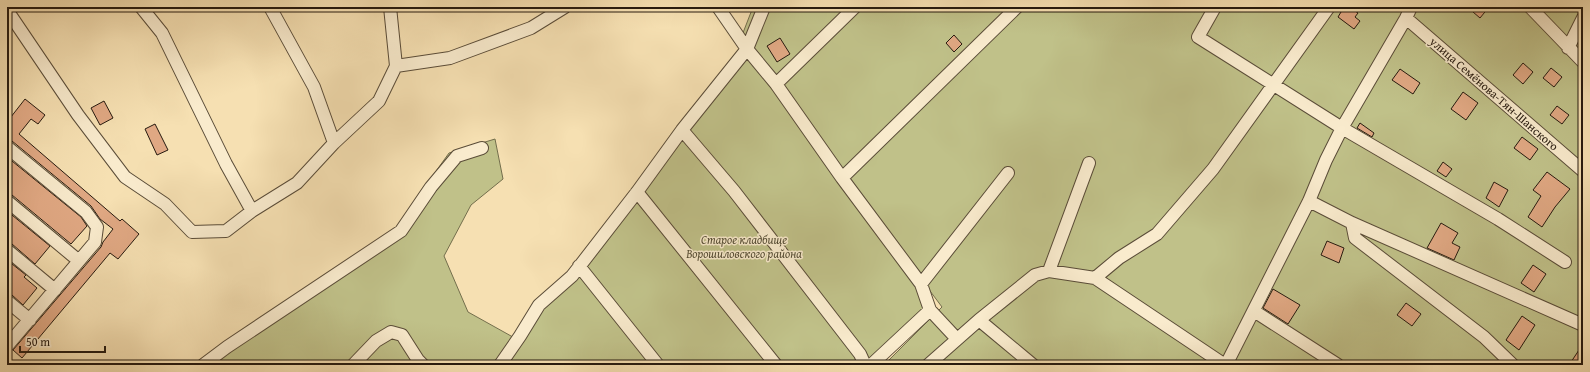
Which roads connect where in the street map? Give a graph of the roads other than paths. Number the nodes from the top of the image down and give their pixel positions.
1 (141, 7) edge
2 (270, 7) edge
3 (390, 7) edge
4 (565, 7) edge
5 (718, 7) edge
6 (764, 7) edge
7 (855, 7) edge
8 (1017, 7) edge
9 (1215, 7) edge
10 (1329, 7) edge
11 (1530, 7) edge
12 (7, 10) edge
13 (1408, 13) edge
14 (1583, 18) edge
15 (1568, 48) junction
16 (747, 49) junction
17 (1583, 62) edge
18 (396, 66) junction
19 (776, 84) junction
20 (1274, 85) junction
21 (1342, 128) junction
22 (682, 130) junction
23 (334, 143) junction
24 (7, 147) edge
25 (482, 148) dead end
26 (1089, 163) dead end
27 (1583, 171) edge
28 (1008, 173) dead end
29 (842, 178) junction
30 (637, 192) junction
31 (7, 201) edge
32 (1309, 201) junction
33 (252, 211) junction
34 (1352, 223) junction
35 (7, 250) edge
36 (79, 261) junction
37 (1565, 262) dead end
38 (579, 266) junction
39 (1049, 271) junction
40 (1095, 278) junction
41 (921, 284) junction
42 (55, 290) junction
43 (7, 301) edge
44 (930, 310) junction
45 (1254, 311) junction
46 (30, 320) junction
47 (979, 320) junction
48 (1583, 325) edge
49 (957, 339) junction
50 (7, 346) edge
51 (203, 365) edge
52 (353, 365) edge
53 (423, 365) edge
54 (500, 365) edge
55 (658, 365) edge
56 (776, 365) edge
57 (865, 365) edge
58 (871, 365) edge
59 (928, 365) edge
60 (1033, 365) edge
61 (1225, 365) edge
62 (1338, 365) edge
63 (1513, 365) edge

1 - 33 lane
2 - 23 lane
3 - 18 lane
4 - 18 lane
5 - 16 lane
6 - 16 lane
7 - 19 lane
8 - 29 lane
9 - 20 lane
10 - 20 lane
11 - 15 lane
12 - 33 lane
13 - 21 lane
13 - 27 lane, улица Семёнова-Тян-Шанского
14 - 15 lane
15 - 17 lane
16 - 19 lane
16 - 22 lane
18 - 23 lane
19 - 29 lane
20 - 21 lane
20 - 40 lane
21 - 32 lane
21 - 37 lane
22 - 30 lane
22 - 57 lane
23 - 33 lane
24 - 36 lane
25 - 51 lane
26 - 39 lane
28 - 41 lane
29 - 41 lane
30 - 38 lane
30 - 56 lane
31 - 36 lane
32 - 34 lane
32 - 45 lane
34 - 48 lane
34 - 63 lane
35 - 42 lane
36 - 42 lane
38 - 54 lane
38 - 55 lane
39 - 40 lane
39 - 47 lane
40 - 61 lane
41 - 44 lane
42 - 46 lane
43 - 46 lane
44 - 49 lane
44 - 58 lane
45 - 61 lane
45 - 62 lane
46 - 50 lane
47 - 49 lane
47 - 60 lane
49 - 59 lane
52 - 53 lane

